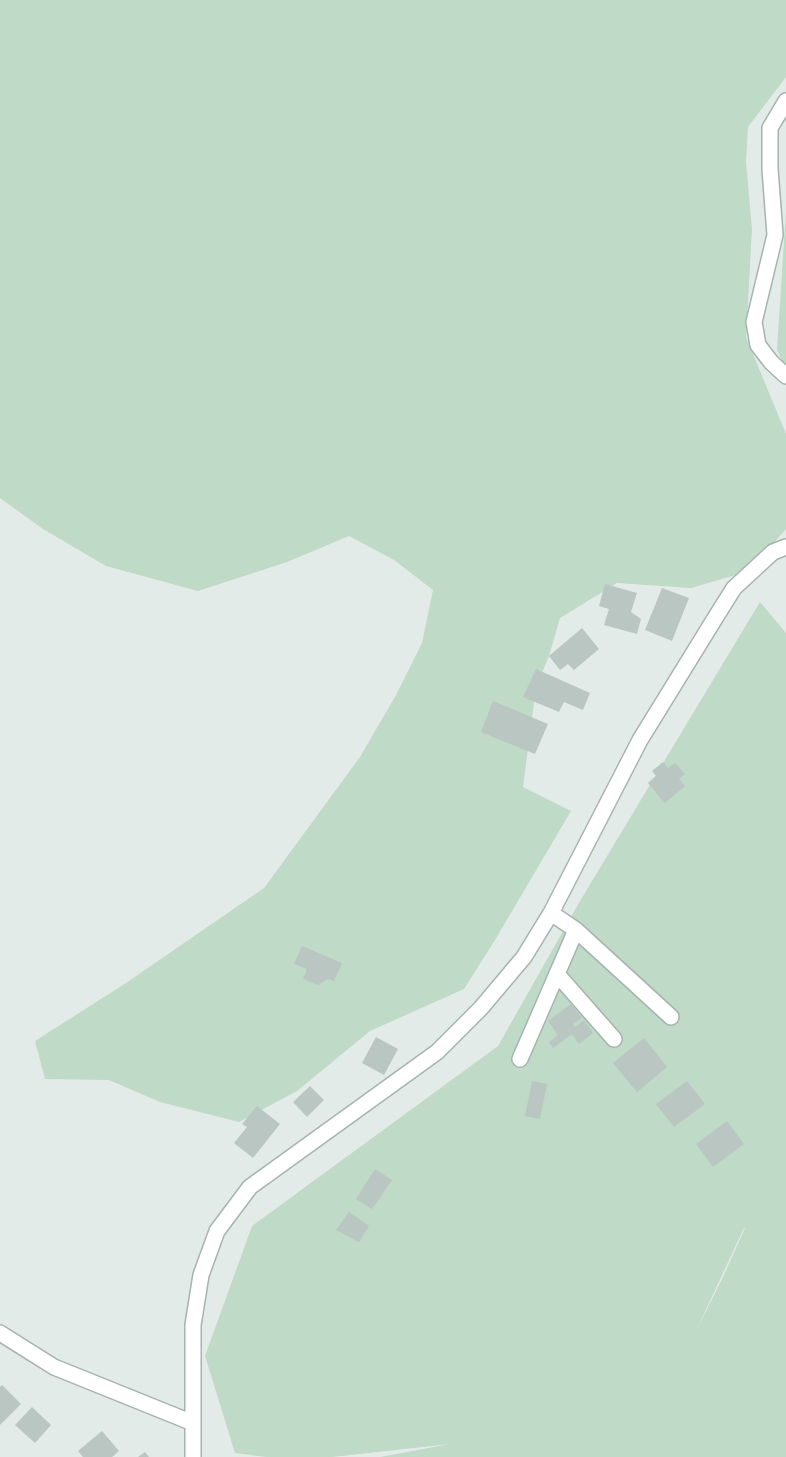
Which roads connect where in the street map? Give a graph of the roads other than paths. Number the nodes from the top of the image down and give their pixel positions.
1 (786, 101) edge
2 (786, 376) edge
3 (786, 547) edge
4 (551, 913) junction
5 (576, 930) junction
6 (557, 974) junction
7 (671, 1017) dead end
8 (614, 1039) dead end
9 (520, 1059) dead end
10 (0, 1333) edge
11 (193, 1423) junction
12 (193, 1457) edge

1 - 2 street
3 - 4 street
4 - 5 street
4 - 11 street
5 - 6 street
5 - 7 street
6 - 8 street
6 - 9 street
10 - 11 street
11 - 12 street

